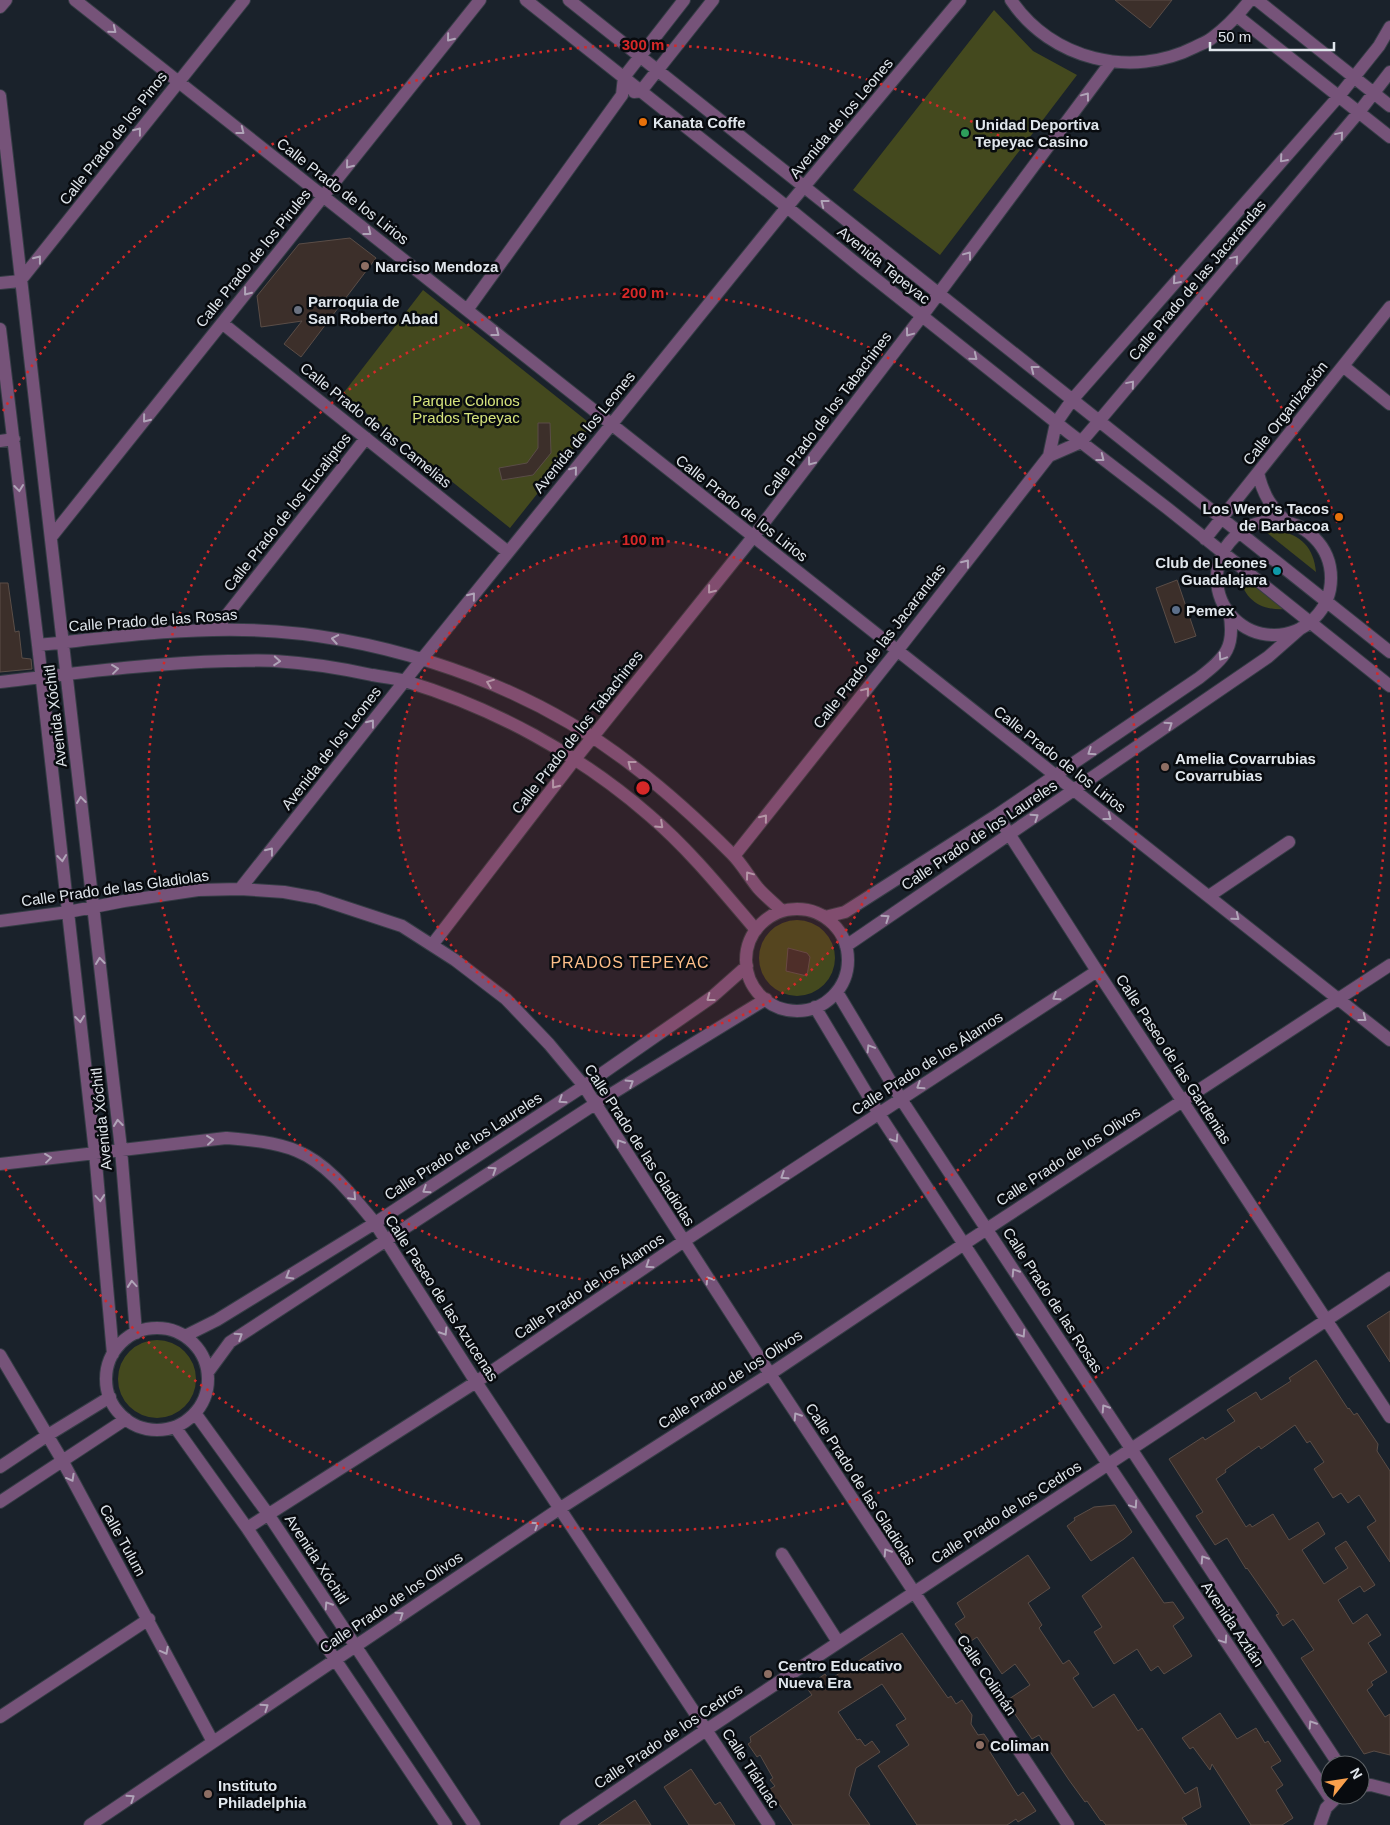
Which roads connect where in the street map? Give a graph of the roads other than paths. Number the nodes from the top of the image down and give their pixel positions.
1 (6, 0) edge
2 (75, 0) edge
3 (244, 0) edge
4 (480, 0) edge
5 (526, 0) edge
6 (569, 0) edge
7 (684, 0) edge
8 (713, 0) edge
9 (960, 0) edge
10 (1011, 0) edge
11 (1250, 0) edge
12 (1257, 0) edge
13 (0, 8) edge
14 (1237, 16) junction
15 (1390, 27) edge
16 (640, 57) junction
17 (1111, 62) junction
18 (656, 70) junction
19 (1390, 72) edge
20 (624, 77) junction
21 (1354, 77) junction
22 (178, 82) junction
23 (641, 90) junction
24 (1374, 93) junction
25 (622, 95) junction
26 (0, 96) edge
27 (1339, 96) junction
28 (1390, 106) edge
29 (1359, 112) junction
30 (1390, 137) edge
31 (804, 187) junction
32 (324, 196) junction
33 (787, 206) junction
34 (20, 281) junction
35 (0, 283) edge
36 (938, 294) junction
37 (1390, 307) edge
38 (467, 310) junction
39 (922, 316) junction
40 (222, 323) junction
41 (0, 329) edge
42 (1343, 366) junction
43 (1072, 400) junction
44 (1390, 404) edge
45 (1099, 421) junction
46 (1056, 423) junction
47 (611, 424) junction
48 (366, 438) junction
49 (14, 439) junction
50 (0, 441) edge
51 (1080, 442) junction
52 (1049, 456) junction
53 (1258, 473) junction
54 (1221, 518) junction
55 (1288, 523) junction
56 (1240, 532) junction
57 (52, 536) junction
58 (754, 537) junction
59 (1205, 539) junction
60 (508, 552) junction
61 (1223, 553) junction
62 (1326, 601) junction
63 (1229, 611) junction
64 (1305, 625) junction
65 (215, 630) junction
66 (63, 643) junction
67 (38, 645) junction
68 (897, 651) junction
69 (1390, 652) edge
70 (422, 659) junction
71 (66, 675) junction
72 (42, 678) junction
73 (404, 681) junction
74 (0, 682) edge
75 (1390, 686) edge
76 (593, 737) junction
77 (575, 759) junction
78 (1056, 776) junction
79 (1074, 790) junction
80 (997, 815) junction
81 (1010, 834) junction
82 (1289, 842) dead end
83 (734, 856) junction
84 (240, 889) junction
85 (1209, 896) junction
86 (94, 907) junction
87 (782, 911) junction
88 (68, 912) junction
89 (824, 917) junction
90 (0, 921) edge
91 (756, 930) junction
92 (432, 945) junction
93 (846, 946) junction
94 (1390, 965) edge
95 (747, 966) junction
96 (1097, 971) junction
97 (837, 992) junction
98 (766, 999) junction
99 (1338, 999) junction
100 (816, 1007) junction
101 (1390, 1040) edge
102 (584, 1086) junction
103 (901, 1099) junction
104 (1182, 1101) junction
105 (595, 1104) junction
106 (879, 1114) junction
107 (121, 1149) junction
108 (96, 1152) junction
109 (0, 1164) edge
110 (375, 1223) junction
111 (987, 1229) junction
112 (386, 1240) junction
113 (684, 1241) junction
114 (964, 1244) junction
115 (1390, 1278) edge
116 (1327, 1320) junction
117 (136, 1333) junction
118 (185, 1336) junction
119 (113, 1354) junction
120 (0, 1355) edge
121 (208, 1372) junction
122 (770, 1374) junction
123 (476, 1382) junction
124 (110, 1397) junction
125 (195, 1413) junction
126 (1390, 1417) edge
127 (126, 1419) junction
128 (175, 1427) junction
129 (48, 1435) junction
130 (1132, 1448) junction
131 (62, 1460) junction
132 (1107, 1464) junction
133 (0, 1467) edge
134 (0, 1502) edge
135 (559, 1508) junction
136 (268, 1514) junction
137 (247, 1528) junction
138 (782, 1554) dead end
139 (913, 1593) junction
140 (148, 1620) junction
141 (838, 1642) junction
142 (354, 1646) junction
143 (334, 1659) junction
144 (0, 1717) edge
145 (706, 1730) junction
146 (213, 1742) junction
147 (1332, 1755) edge
148 (1320, 1776) edge
149 (1370, 1785) edge
150 (1390, 1790) edge
151 (1330, 1805) edge
152 (90, 1825) edge
153 (446, 1825) edge
154 (474, 1825) edge
155 (566, 1825) edge
156 (769, 1825) edge
157 (1068, 1825) edge
158 (1320, 1825) edge

1 - 13 street
2 -> 22 street, Calle Prado de los Lirios
3 - 22 street, Calle Prado de los Pinos
4 -> 32 street, Calle Prado de los Pirules
5 - 20 street, Avenida Tepeyac
6 - 16 street, Avenida Tepeyac
7 - 16 street
8 - 18 street
9 - 31 street, Avenida de los Leones
10 - 17 street
11 - 14 street
12 - 21 street
14 - 17 street
14 - 27 street
15 - 21 street, Calle Prado de las Jacarandas
16 - 18 street, Avenida Tepeyac
16 - 20 street
36 -> 17 street, Calle Prado de los Tabachines
18 - 23 street
18 - 31 street, Avenida Tepeyac
19 - 24 street, Calle Prado de las Jacarandas
20 - 23 street, Avenida Tepeyac
20 - 25 street
21 - 24 street
21 - 27 street, Calle Prado de las Jacarandas
22 -> 32 street, Calle Prado de los Lirios
34 -> 22 street, Calle Prado de los Pinos
23 - 25 street
23 - 33 street, Avenida Tepeyac
24 - 28 street
24 - 29 street, Calle Prado de las Jacarandas
25 - 38 street
26 - 34 street, Avenida Xóchitl
27 - 29 street
27 -> 43 street, Calle Prado de las Jacarandas
29 - 30 street
45 -> 29 street, Calle Prado de las Jacarandas
31 - 33 street, Avenida de los Leones
36 -> 31 street, Avenida Tepeyac
32 -> 38 street, Calle Prado de los Lirios
32 -> 40 street, Calle Prado de los Pirules
33 - 39 street, Avenida Tepeyac
33 - 47 street, Avenida de los Leones
34 - 35 street
34 - 57 street, Avenida Xóchitl
36 - 39 street, Calle Prado de los Tabachines
43 -> 36 street, Avenida Tepeyac
37 - 42 street, Calle Organización
38 -> 47 street, Calle Prado de los Lirios
39 -> 46 street, Avenida Tepeyac
39 -> 58 street, Calle Prado de los Tabachines
40 - 48 street, Calle Prado de las Camelias
40 -> 57 street, Calle Prado de los Pirules
41 - 49 street, Avenida Xóchitl
42 - 44 street
42 - 53 street, Calle Organización
43 - 45 street, Avenida Tepeyac
43 - 46 street, Calle Prado de las Jacarandas
45 - 51 street, Calle Prado de las Jacarandas
45 - 54 street, Avenida Tepeyac
46 - 51 street, Avenida Tepeyac
46 - 52 street, Calle Prado de las Jacarandas
47 - 58 street, Calle Prado de los Lirios
60 -> 47 street, Avenida de los Leones
48 - 60 street, Calle Prado de las Camelias
48 - 65 street, Calle Prado de los Eucaliptos
49 - 50 street
49 -> 67 street, Avenida Xóchitl
51 - 52 street, Calle Prado de las Jacarandas
51 -> 59 street, Avenida Tepeyac
68 -> 52 street, Calle Prado de las Jacarandas
53 - 54 street, Calle Organización
53 - 55 street
54 - 56 street, Avenida Tepeyac
54 - 59 street, Calle Organización
55 - 56 street
55 - 62 street
56 - 61 street
56 - 62 street, Avenida Tepeyac
57 - 66 street, Avenida Xóchitl
58 - 68 street, Calle Prado de los Lirios
58 -> 76 street, Calle Prado de los Tabachines
59 - 61 street, Avenida Tepeyac
70 -> 60 street, Avenida de los Leones
61 - 63 street
61 - 64 street, Avenida Tepeyac
62 - 64 street
62 - 69 street, Avenida Tepeyac
63 - 64 street
63 -> 78 street, Calle Prado de los Laureles
64 - 75 street, Avenida Tepeyac
79 -> 64 street, Calle Prado de los Laureles
65 - 66 street, Calle Prado de las Rosas
70 -> 65 street, Calle Prado de las Rosas
66 - 67 street, Calle Prado de las Rosas
66 - 71 street, Avenida Xóchitl
67 - 72 street, Avenida Xóchitl
68 - 78 street, Calle Prado de los Lirios
83 -> 68 street, Calle Prado de las Jacarandas
70 - 73 street, Avenida de los Leones
76 -> 70 street, Calle Prado de las Rosas
71 - 72 street
71 -> 73 street
86 -> 71 street, Avenida Xóchitl
72 - 74 street
72 -> 88 street, Avenida Xóchitl
73 - 77 street
84 -> 73 street, Avenida de los Leones
76 - 77 street, Calle Prado de los Tabachines
83 -> 76 street, Calle Prado de las Rosas
77 -> 91 street
77 -> 92 street, Calle Prado de los Tabachines
78 - 79 street, Calle Prado de los Lirios
78 - 80 street, Calle Prado de los Laureles
81 -> 79 street, Calle Prado de los Laureles
79 -> 85 street, Calle Prado de los Lirios
80 - 81 street, Calle Paseo de las Gardenias
80 - 89 street, Calle Prado de los Laureles
93 -> 81 street, Calle Prado de los Laureles
81 - 96 street, Calle Paseo de las Gardenias
82 - 85 street
87 -> 83 street, Calle Prado de las Rosas
84 - 86 street, Calle Prado de las Gladiolas
84 - 92 street, Calle Prado de las Gladiolas
85 -> 99 street, Calle Prado de los Lirios
86 - 88 street, Calle Prado de las Gladiolas
107 -> 86 street, Avenida Xóchitl
87 - 89 street
87 - 91 street
88 - 90 street, Calle Prado de las Gladiolas
88 -> 108 street, Avenida Xóchitl
89 - 93 street
91 - 95 street
92 - 102 street, Calle Prado de las Gladiolas
93 - 97 street
94 - 99 street, Calle Prado de los Olivos
95 - 98 street
95 -> 102 street, Calle Prado de los Laureles
96 -> 103 street, Calle Prado de los Álamos
96 - 104 street, Calle Paseo de las Gardenias
97 - 100 street
103 -> 97 street, Calle Prado de las Rosas
98 - 100 street
105 -> 98 street
99 -> 101 street, Calle Prado de los Lirios
99 - 104 street, Calle Prado de los Olivos
100 - 106 street
102 - 105 street, Calle Prado de las Gladiolas
102 -> 110 street, Calle Prado de los Laureles
103 - 106 street, Calle Prado de los Álamos
103 - 111 street, Calle Prado de las Rosas
104 - 111 street, Calle Prado de los Olivos
104 - 116 street, Calle Paseo de las Gardenias
112 -> 105 street
113 -> 105 street, Calle Prado de las Gladiolas
106 -> 113 street, Calle Prado de los Álamos
106 -> 114 street
107 - 108 street, Calle Paseo de las Azucenas
107 -> 110 street, Calle Paseo de las Azucenas
117 -> 107 street, Avenida Xóchitl
109 -> 108 street, Calle Paseo de las Azucenas
108 -> 119 street, Avenida Xóchitl
110 - 112 street, Calle Paseo de las Azucenas
110 -> 118 street, Calle Prado de los Laureles
111 - 114 street, Calle Prado de los Olivos
130 -> 111 street, Calle Prado de las Rosas
121 -> 112 street
112 -> 123 street, Calle Paseo de las Azucenas
122 -> 113 street, Calle Prado de las Gladiolas
113 -> 123 street, Calle Prado de los Álamos
114 - 122 street, Calle Prado de los Olivos
114 -> 132 street
115 - 116 street, Calle Prado de los Cedros
116 - 126 street, Calle Paseo de las Gardenias
116 - 130 street, Calle Prado de los Cedros
117 - 118 street
117 - 119 street
118 - 121 street
119 - 124 street
120 - 129 street, Calle Tulum
121 - 125 street
122 - 135 street, Calle Prado de los Olivos
139 -> 122 street, Calle Prado de las Gladiolas
123 - 135 street, Calle Paseo de las Azucenas
123 - 136 street, Calle Prado de los Álamos
124 - 127 street
124 - 129 street
125 - 128 street
125 - 136 street, Avenida Xóchitl
127 - 128 street
127 - 131 street
128 - 137 street
129 - 131 street, Calle Tulum
129 - 133 street
130 - 132 street, Calle Prado de los Cedros
147 -> 130 street, Avenida Aztlán
131 - 134 street
131 -> 140 street, Calle Tulum
132 - 139 street, Calle Prado de los Cedros
132 -> 148 street, Avenida Aztlán
142 -> 135 street, Calle Prado de los Olivos
135 - 145 street, Calle Paseo de las Azucenas
136 - 137 street, Calle Prado de los Álamos
142 -> 136 street, Avenida Xóchitl
137 - 143 street
138 - 141 street
139 - 141 street, Calle Prado de los Cedros
139 - 157 street, Calle Colimán
140 - 144 street
140 -> 146 street, Calle Tulum
141 - 145 street, Calle Prado de los Cedros
142 - 143 street, Calle Prado de los Olivos
142 - 154 street, Avenida Xóchitl
146 -> 143 street, Calle Prado de los Olivos
143 - 153 street
145 - 155 street, Calle Prado de los Cedros
145 - 156 street, Calle Tláhuac
152 -> 146 street, Calle Prado de los Olivos
149 - 150 street
151 - 158 street

